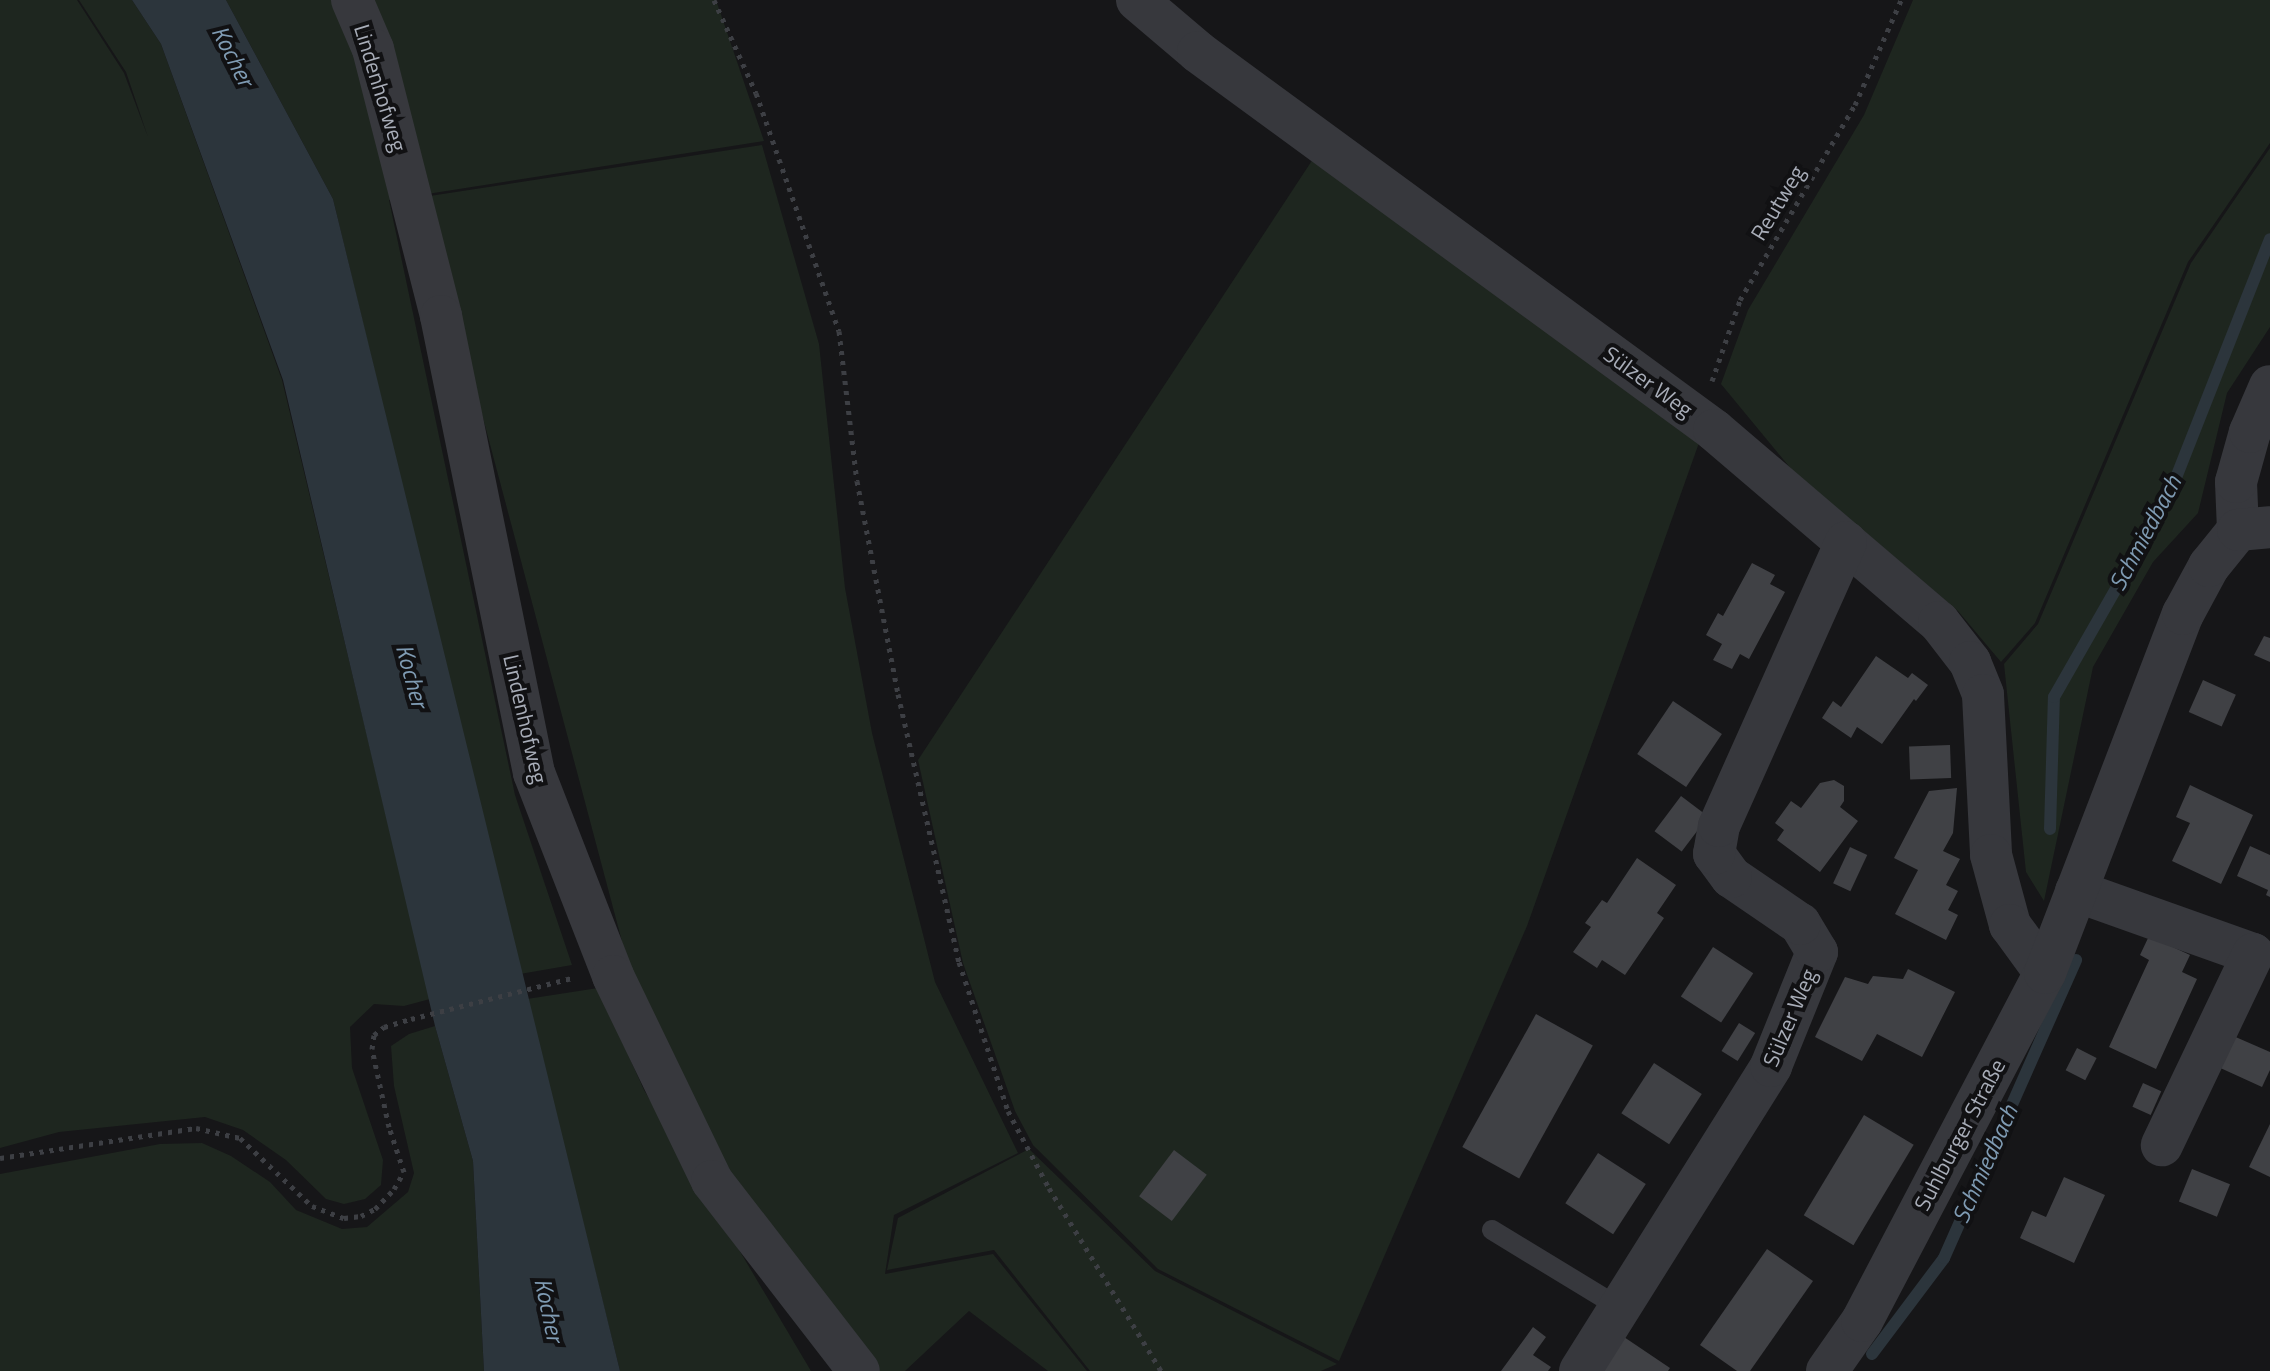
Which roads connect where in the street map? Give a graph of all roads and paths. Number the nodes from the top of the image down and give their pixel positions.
1 (352, 0) edge
2 (714, 0) edge
3 (1137, 0) edge
4 (1901, 0) edge
5 (2270, 386) edge
6 (1714, 430) junction
7 (2254, 529) edge
8 (1846, 542) junction
9 (2076, 891) junction
10 (2045, 973) junction
11 (568, 978) dead end
12 (2162, 1145) dead end
13 (0, 1158) edge
14 (1492, 1230) dead end
15 (1622, 1309) junction
16 (859, 1371) edge
17 (1161, 1371) edge
18 (1580, 1371) edge
19 (1827, 1371) edge

1 - 16 street, Lindenhofweg
2 - 17 path
3 - 6 street, Sülzer Weg
4 - 6 path, Reutweg
5 - 7 street
6 - 8 street, Sülzer Weg
7 - 9 street, Suhlburger Straße
8 - 10 street, Sülzer Weg
8 - 15 street, Sülzer Weg
9 - 10 street, Suhlburger Straße
9 - 12 street
10 - 19 street, Suhlburger Straße
11 - 13 path
14 - 15 lane
15 - 18 street, Sülzer Weg

